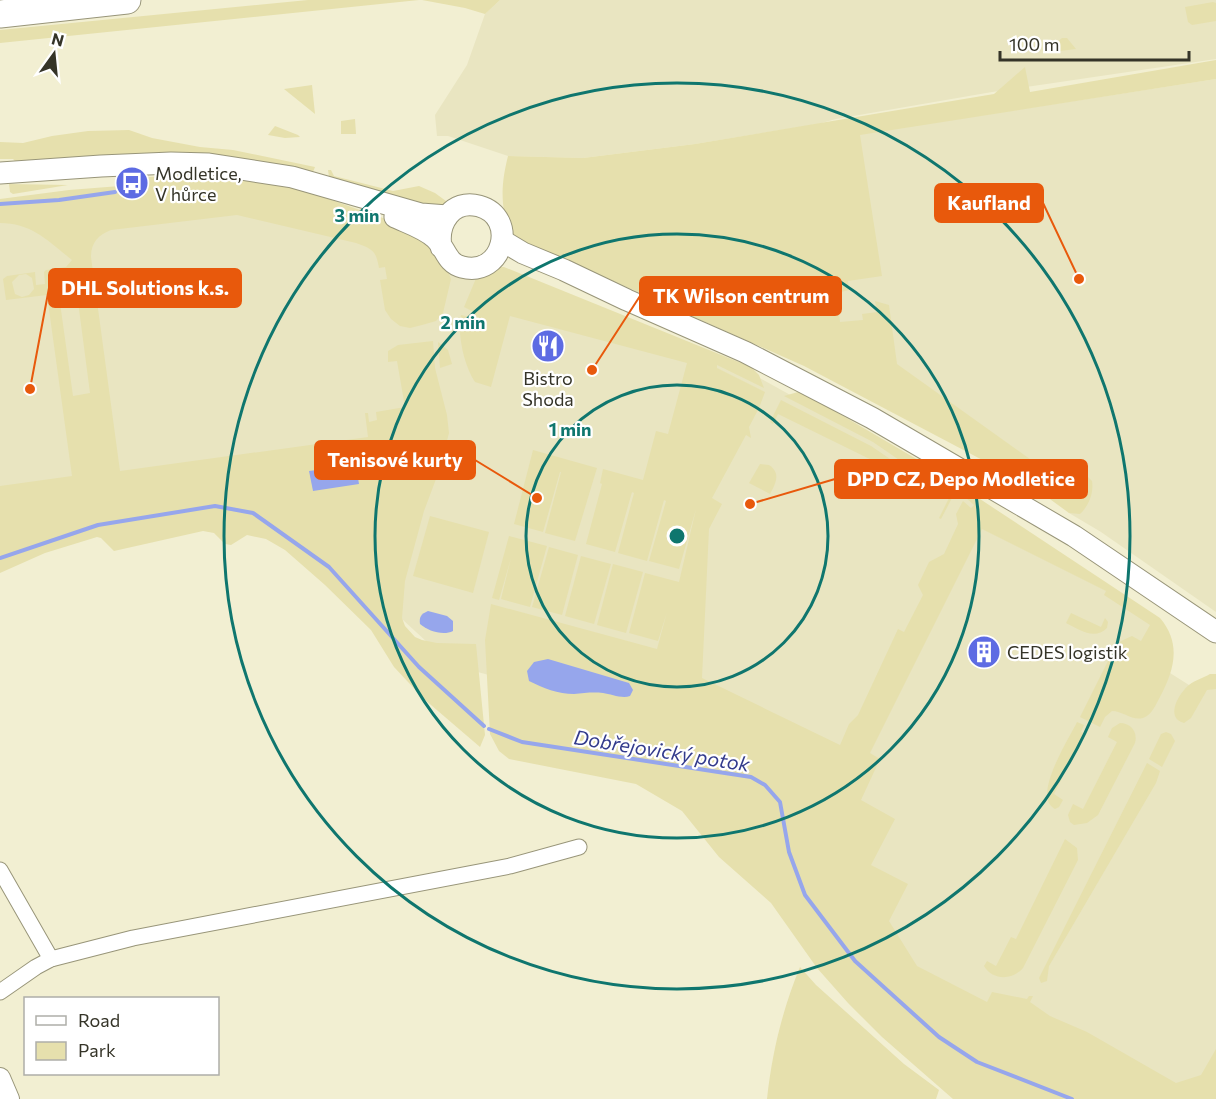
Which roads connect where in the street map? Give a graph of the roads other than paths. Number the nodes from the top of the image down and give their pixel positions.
1 (127, 0) edge
2 (0, 14) edge
3 (0, 173) edge
4 (320, 185) junction
5 (447, 216) junction
6 (441, 247) junction
7 (498, 250) junction
8 (1216, 632) edge
9 (579, 847) dead end
10 (0, 870) edge
11 (51, 959) junction
12 (0, 992) edge
13 (0, 1078) edge
14 (9, 1099) edge

1 - 2 highway
3 - 4 main road
4 - 5 main road
4 - 6 main road
5 - 6 main road
5 - 7 main road
6 - 7 main road
7 - 8 main road
9 - 11 street
10 - 11 street
11 - 12 street
13 - 14 street

